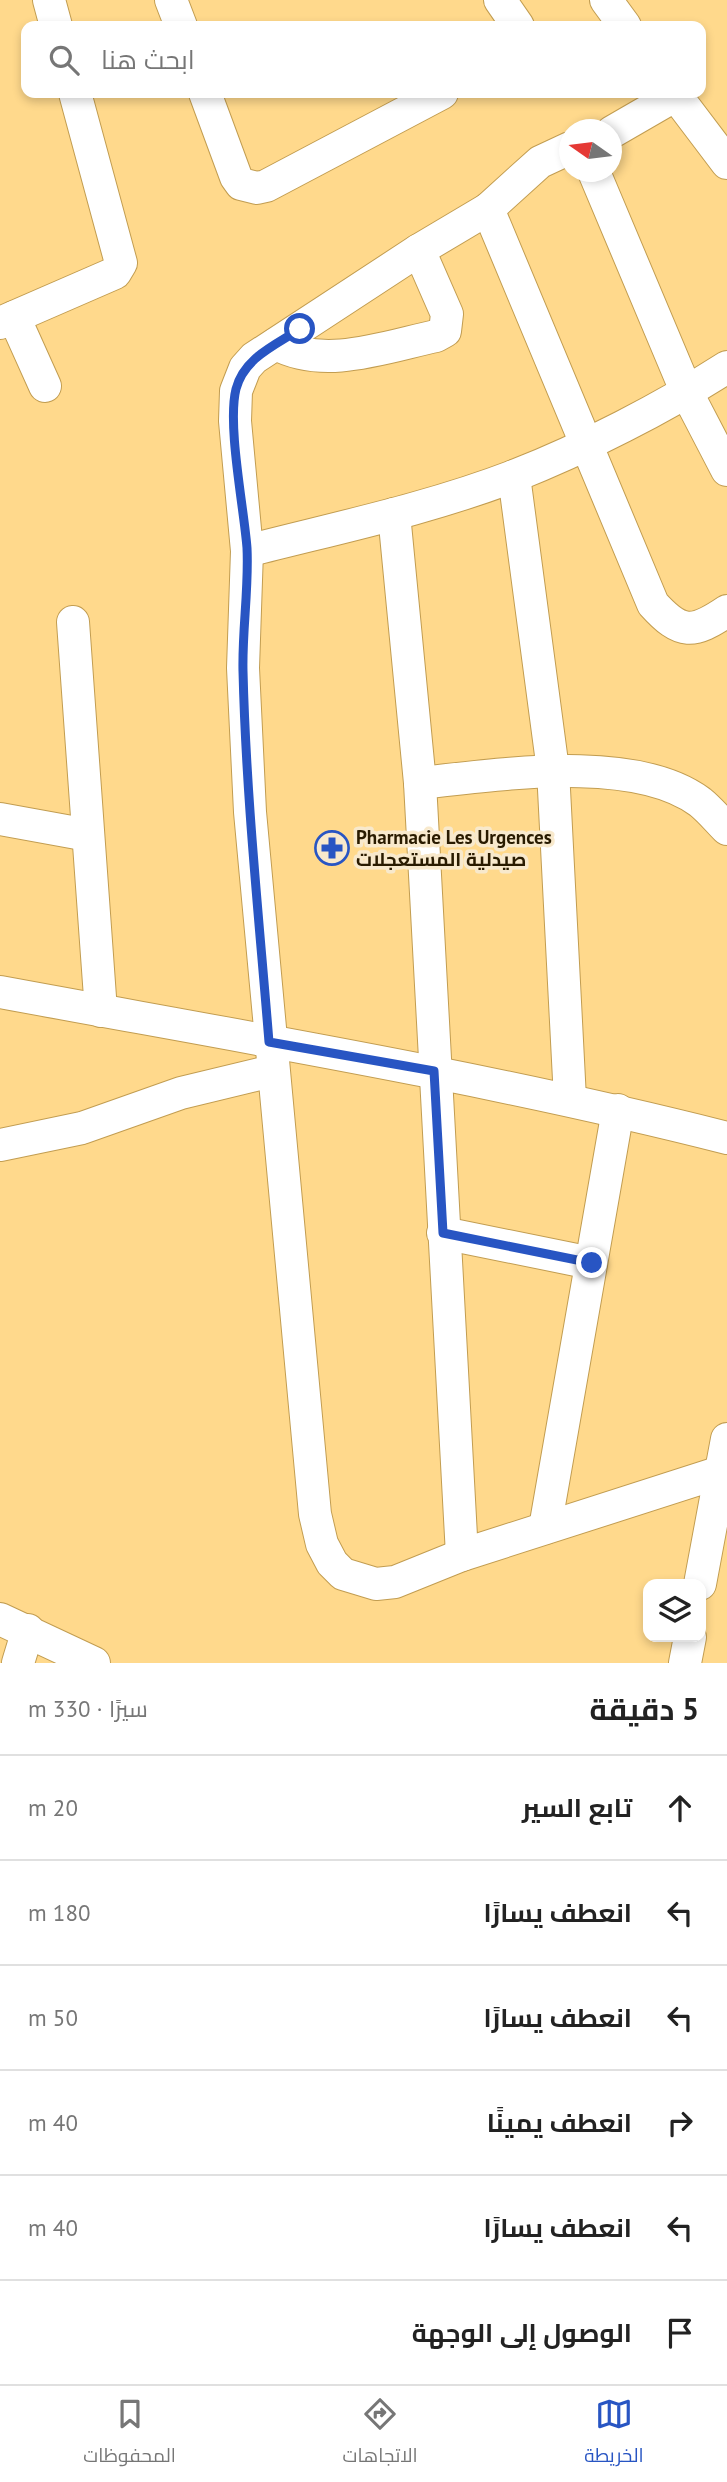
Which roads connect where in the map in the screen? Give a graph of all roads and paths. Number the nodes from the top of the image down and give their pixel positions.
1 (49, 0) edge
2 (171, 0) edge
3 (500, 0) edge
4 (606, 0) edge
5 (55, 21) edge
6 (179, 21) edge
7 (515, 21) edge
8 (621, 21) edge
9 (76, 98) edge
10 (207, 98) edge
11 (433, 98) edge
12 (668, 98) edge
13 (678, 98) edge
14 (622, 125) edge
15 (559, 153) edge
16 (727, 163) edge
17 (598, 182) edge
18 (488, 209) junction
19 (419, 250) junction
20 (7, 320) edge
21 (276, 344) junction
22 (727, 367) edge
23 (45, 386) dead end
24 (687, 393) junction
25 (584, 443) junction
26 (727, 470) edge
27 (514, 475) junction
28 (394, 514) junction
29 (247, 551) junction
30 (727, 611) edge
31 (73, 622) dead end
32 (553, 770) junction
33 (420, 783) junction
34 (0, 818) edge
35 (727, 829) edge
36 (88, 835) junction
37 (0, 992) edge
38 (101, 1011) junction
39 (271, 1057) junction
40 (434, 1071) junction
41 (570, 1099) junction
42 (618, 1110) junction
43 (727, 1138) edge
44 (0, 1145) edge
45 (443, 1233) junction
46 (592, 1263) junction
47 (727, 1439) edge
48 (724, 1470) edge
49 (545, 1528) junction
50 (462, 1555) junction
51 (701, 1579) edge
52 (14, 1624) edge
53 (689, 1642) edge
54 (18, 1663) edge
55 (94, 1663) edge
56 (685, 1663) edge

1 - 5 street
2 - 6 street
3 - 7 street
4 - 8 street
9 - 20 street
10 - 11 street
12 - 14 street
13 - 16 street
15 - 18 street
17 - 24 street
18 - 19 street
18 - 25 street
19 - 21 street
19 - 21 street
20 - 23 street
21 - 29 street
22 - 24 street
24 - 25 street
24 - 26 street
25 - 27 street
25 - 30 street
27 - 28 street
27 - 32 street
28 - 29 street
28 - 33 street
29 - 39 street
31 - 36 street
32 - 33 street
32 - 35 street
32 - 41 street
33 - 40 street
34 - 36 street
36 - 38 street
37 - 38 street
38 - 39 street
39 - 40 street
39 - 44 street
39 - 50 street
40 - 41 street
40 - 45 street
41 - 42 street
42 - 43 street
42 - 46 street
45 - 46 street
45 - 50 street
46 - 49 street
47 - 48 street
48 - 49 street
48 - 51 street
49 - 50 street
52 - 54 street
52 - 55 street
53 - 56 street

